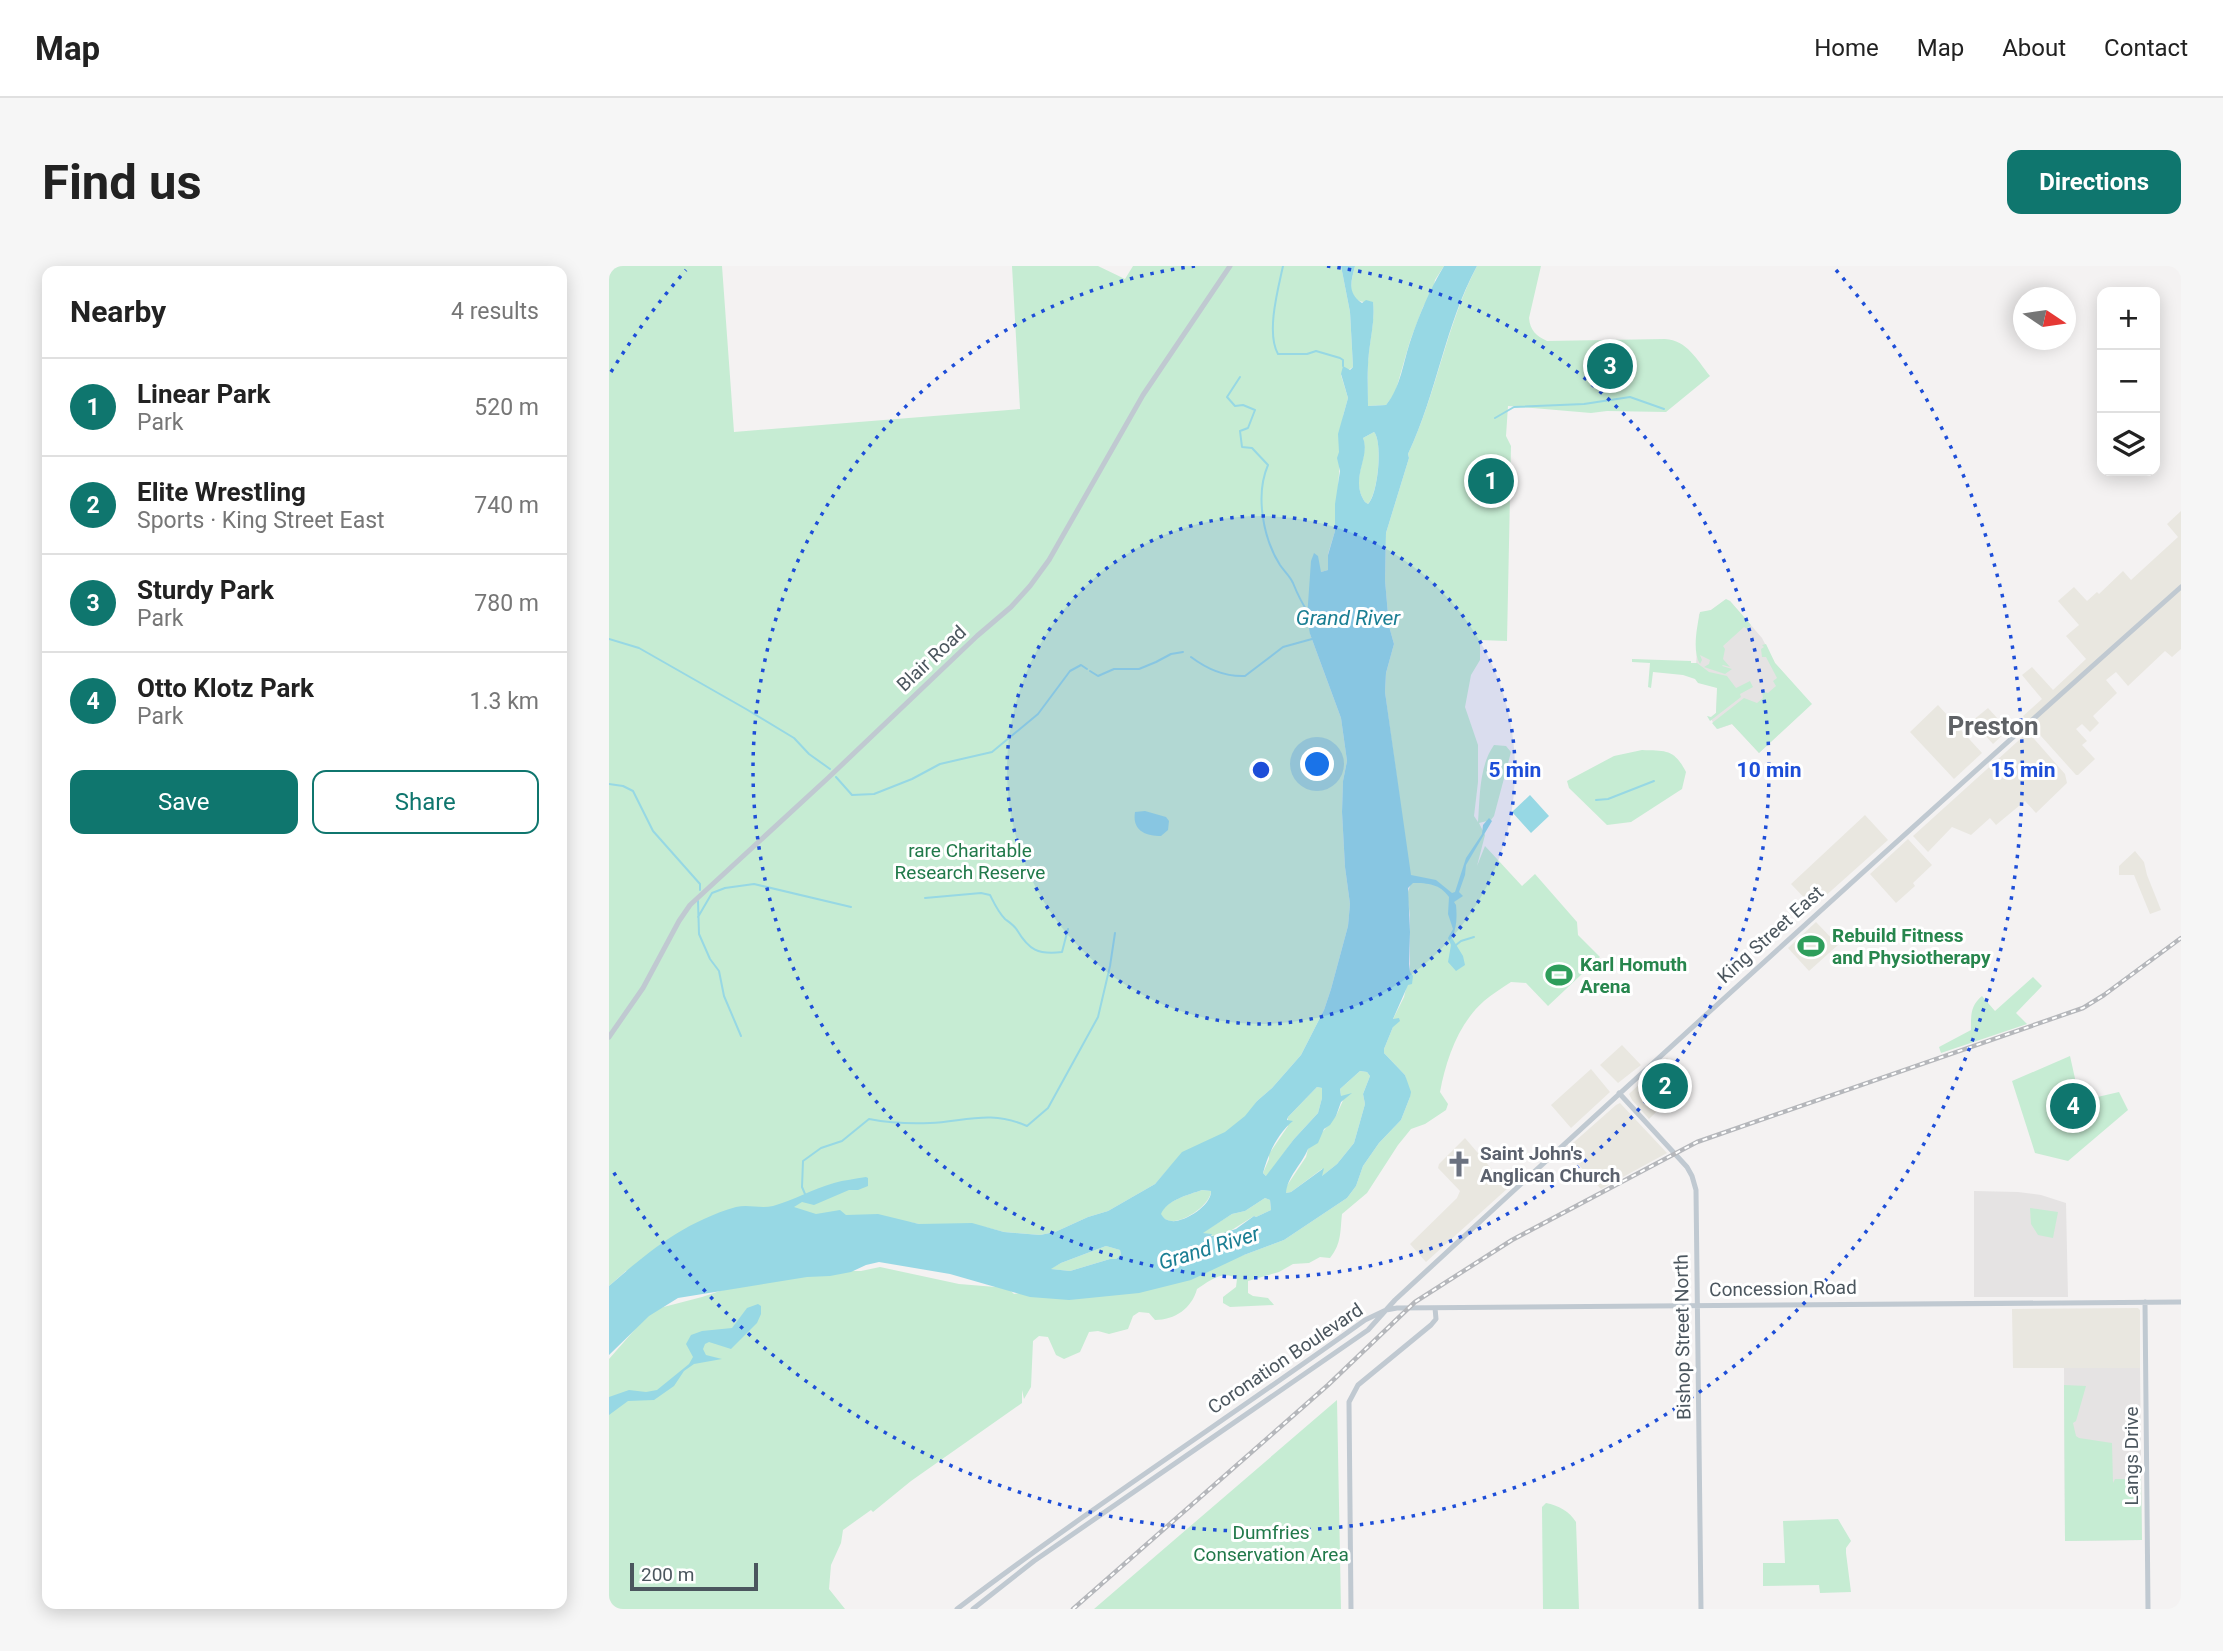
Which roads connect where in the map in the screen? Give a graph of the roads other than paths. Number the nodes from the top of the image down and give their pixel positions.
1 (1230, 266) edge
2 (2181, 587) edge
3 (609, 1037) edge
4 (1619, 1093) junction
5 (2145, 1302) junction
6 (2181, 1302) edge
7 (1697, 1305) junction
8 (1435, 1308) junction
9 (1386, 1310) junction
10 (1329, 1346) junction
11 (1334, 1352) junction
12 (1106, 1501) junction
13 (1112, 1508) junction
14 (957, 1609) edge
15 (973, 1609) edge
16 (1351, 1609) edge
17 (1701, 1609) edge
18 (2148, 1609) edge

1 - 3 main road, Blair Road
2 - 4 main road, King Street East
4 - 7 main road, Bishop Street North
4 - 9 main road, King Street East
5 - 6 main road, Concession Road
5 - 7 main road, Concession Road
5 - 18 main road, Langs Drive
7 - 8 main road, Concession Road
7 - 17 main road, Bishop Street North
8 - 9 main road, Concession Road
8 - 16 main road
9 - 10 main road, Coronation Boulevard
9 - 11 main road, Coronation Boulevard
10 - 11 main road
10 - 12 main road, Coronation Boulevard
11 - 13 main road, Coronation Boulevard
12 - 13 main road
12 - 14 main road, Coronation Boulevard
13 - 15 main road, Coronation Boulevard

